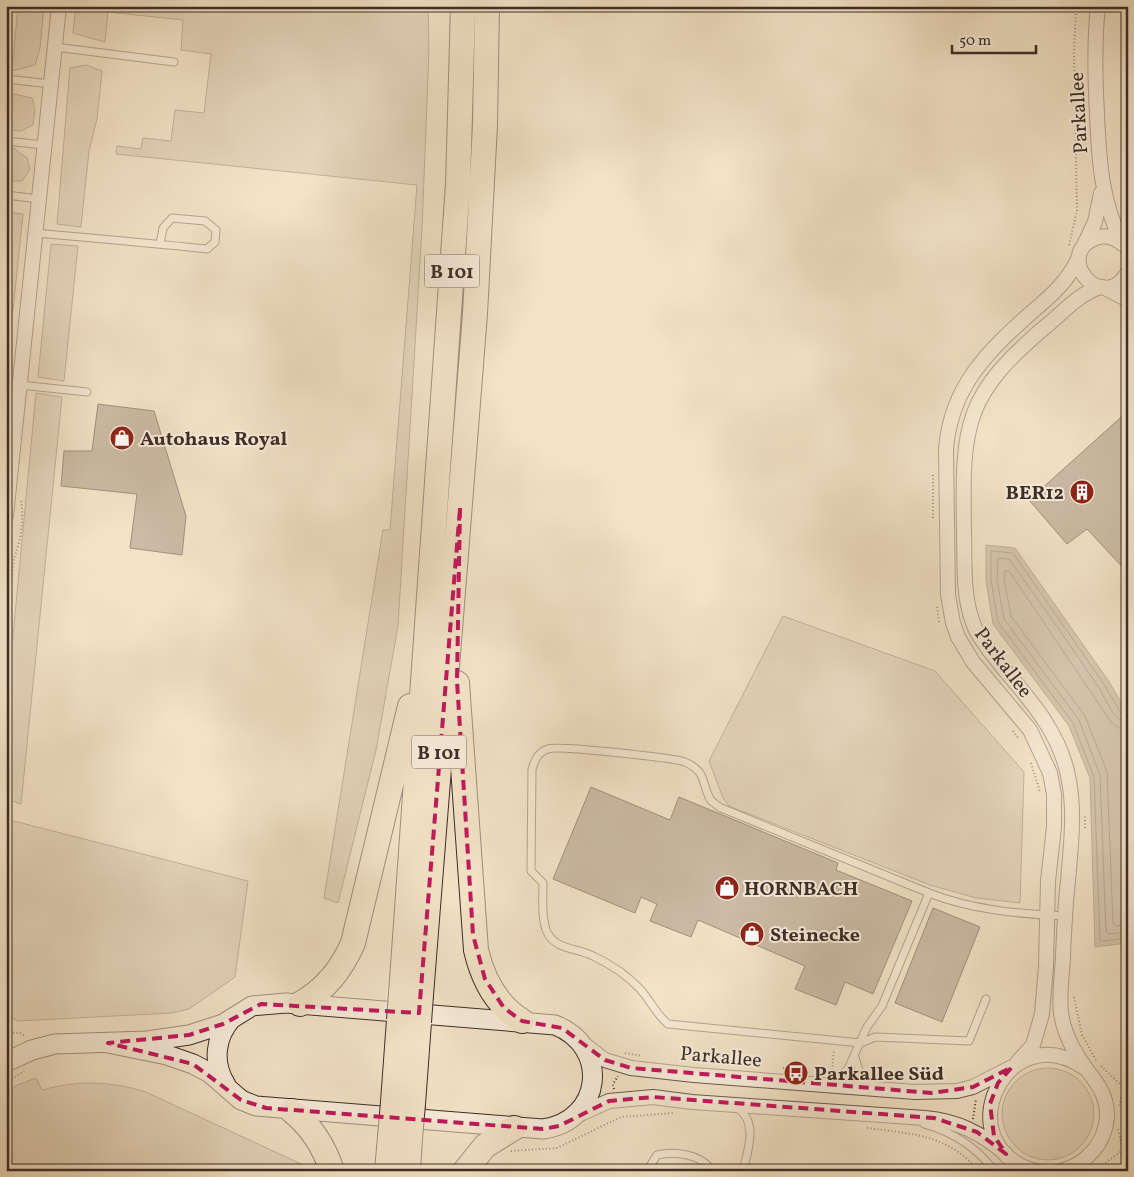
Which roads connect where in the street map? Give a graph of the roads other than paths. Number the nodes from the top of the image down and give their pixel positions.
1 (59, 6) edge
2 (463, 6) edge
3 (487, 6) edge
4 (1098, 6) edge
5 (55, 47) junction
6 (174, 62) dead end
7 (6, 79) edge
8 (51, 84) junction
9 (6, 141) edge
10 (44, 145) junction
11 (1102, 187) junction
12 (6, 195) edge
13 (39, 199) junction
14 (35, 233) junction
15 (160, 244) junction
16 (1126, 246) edge
17 (1077, 252) junction
18 (1128, 272) edge
19 (1102, 287) junction
20 (1128, 300) edge
21 (20, 385) junction
22 (87, 392) dead end
23 (460, 508) junction
24 (11, 518) edge
25 (433, 549) junction
26 (929, 893) junction
27 (1047, 915) junction
28 (1066, 916) junction
29 (411, 995) junction
30 (986, 999) dead end
31 (300, 1004) junction
32 (233, 1017) junction
33 (522, 1021) junction
34 (579, 1040) junction
35 (108, 1043) junction
36 (861, 1043) junction
37 (855, 1057) junction
38 (6, 1062) edge
39 (1014, 1066) junction
40 (1091, 1074) junction
41 (827, 1085) junction
42 (877, 1089) junction
43 (229, 1090) junction
44 (726, 1104) junction
45 (292, 1111) junction
46 (575, 1116) junction
47 (514, 1128) junction
48 (965, 1134) junction
49 (400, 1138) junction
50 (1007, 1156) junction
51 (1075, 1167) edge
52 (332, 1171) edge
53 (388, 1171) edge
54 (408, 1171) edge
55 (465, 1171) edge
56 (647, 1171) edge
57 (712, 1171) edge
58 (743, 1171) edge
59 (994, 1171) edge
60 (1016, 1171) edge
61 (1035, 1171) edge
62 (1061, 1171) edge

1 - 5 street
2 - 25 highway, B 101
3 - 23 highway, B 101
4 - 11 street, Parkallee
5 - 6 lane
5 - 8 street
7 - 8 lane
8 - 10 street
9 - 10 lane
10 - 13 street
11 - 16 street, Parkallee
11 - 17 street, Parkallee
12 - 13 lane
13 - 14 street
14 - 15 lane
14 - 21 street
15 - 15 lane
16 - 17 street, Parkallee
17 - 19 street
17 - 27 street, Parkallee
18 - 19 street, Parkallee
19 - 20 street
19 - 28 street, Parkallee
21 - 22 lane
21 - 24 street
23 - 29 highway, B 101
23 - 33 highway
25 - 29 highway, B 101
25 - 31 highway
26 - 27 lane
26 - 36 lane
26 - 36 lane
27 - 28 lane
27 - 39 street, Parkallee
28 - 40 street, Parkallee
29 - 49 highway, B 101, bridge
30 - 36 lane
31 - 32 main road
31 - 33 main road
32 - 35 main road
32 - 43 main road
33 - 34 main road
34 - 41 street, Parkallee
34 - 46 main road
35 - 38 main road
35 - 43 main road
36 - 37 lane
37 - 41 lane
37 - 42 lane
39 - 40 street, Parkallee
39 - 42 street, Parkallee
39 - 50 street, Parkallee
40 - 51 street, Parkallee
41 - 42 street, Parkallee
43 - 45 main road
44 - 46 street, Parkallee
44 - 48 street, Parkallee
44 - 58 lane
45 - 47 main road
45 - 52 highway
46 - 47 main road
47 - 55 highway
48 - 50 street, Parkallee
48 - 59 lane
49 - 53 highway, B 101
49 - 54 highway, B 101
50 - 60 street, Parkallee
50 - 61 street, Parkallee
51 - 62 street, Parkallee
56 - 57 lane

